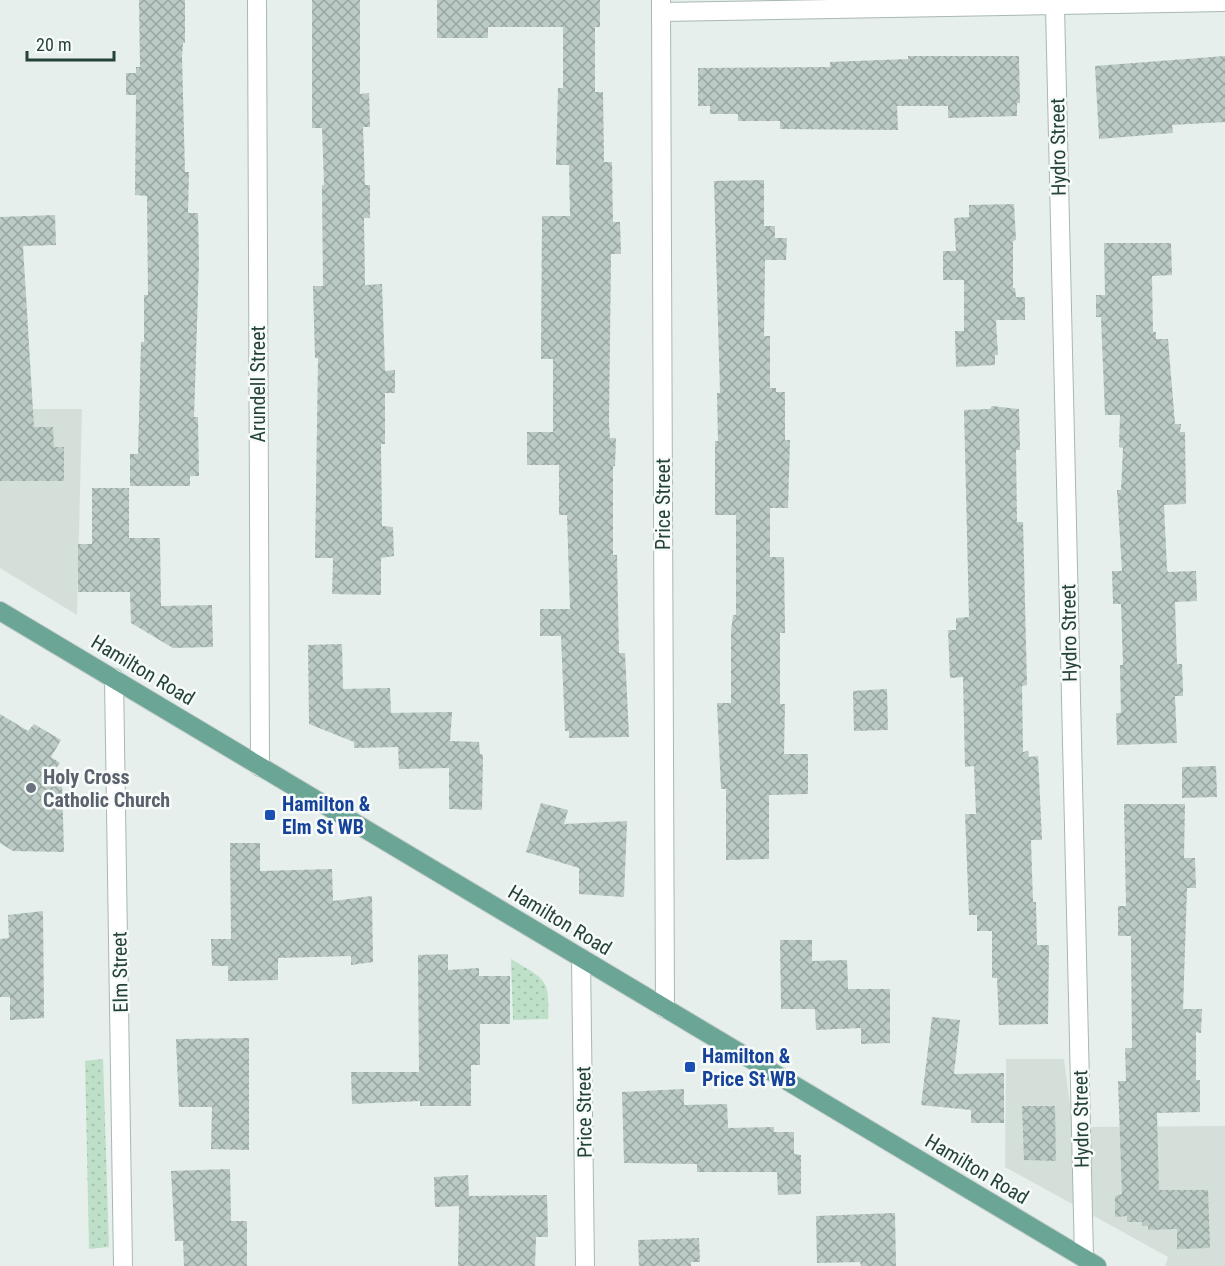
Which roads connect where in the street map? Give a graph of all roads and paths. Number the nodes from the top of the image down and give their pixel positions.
1 (257, 0) edge
2 (1225, 2) edge
3 (661, 6) edge
4 (1055, 7) junction
5 (0, 611) edge
6 (114, 678) junction
7 (260, 767) junction
8 (581, 958) junction
9 (665, 1009) junction
10 (1090, 1262) edge
11 (123, 1266) edge
12 (585, 1266) edge

1 - 7 street, Arundell Street
2 - 4 street
3 - 4 street
3 - 9 street, Price Street
4 - 10 street, Hydro Street
5 - 6 main road, Hamilton Road
6 - 7 main road, Hamilton Road
6 - 11 street, Elm Street
7 - 8 main road, Hamilton Road
8 - 9 main road, Hamilton Road
8 - 12 street, Price Street
9 - 10 main road, Hamilton Road

